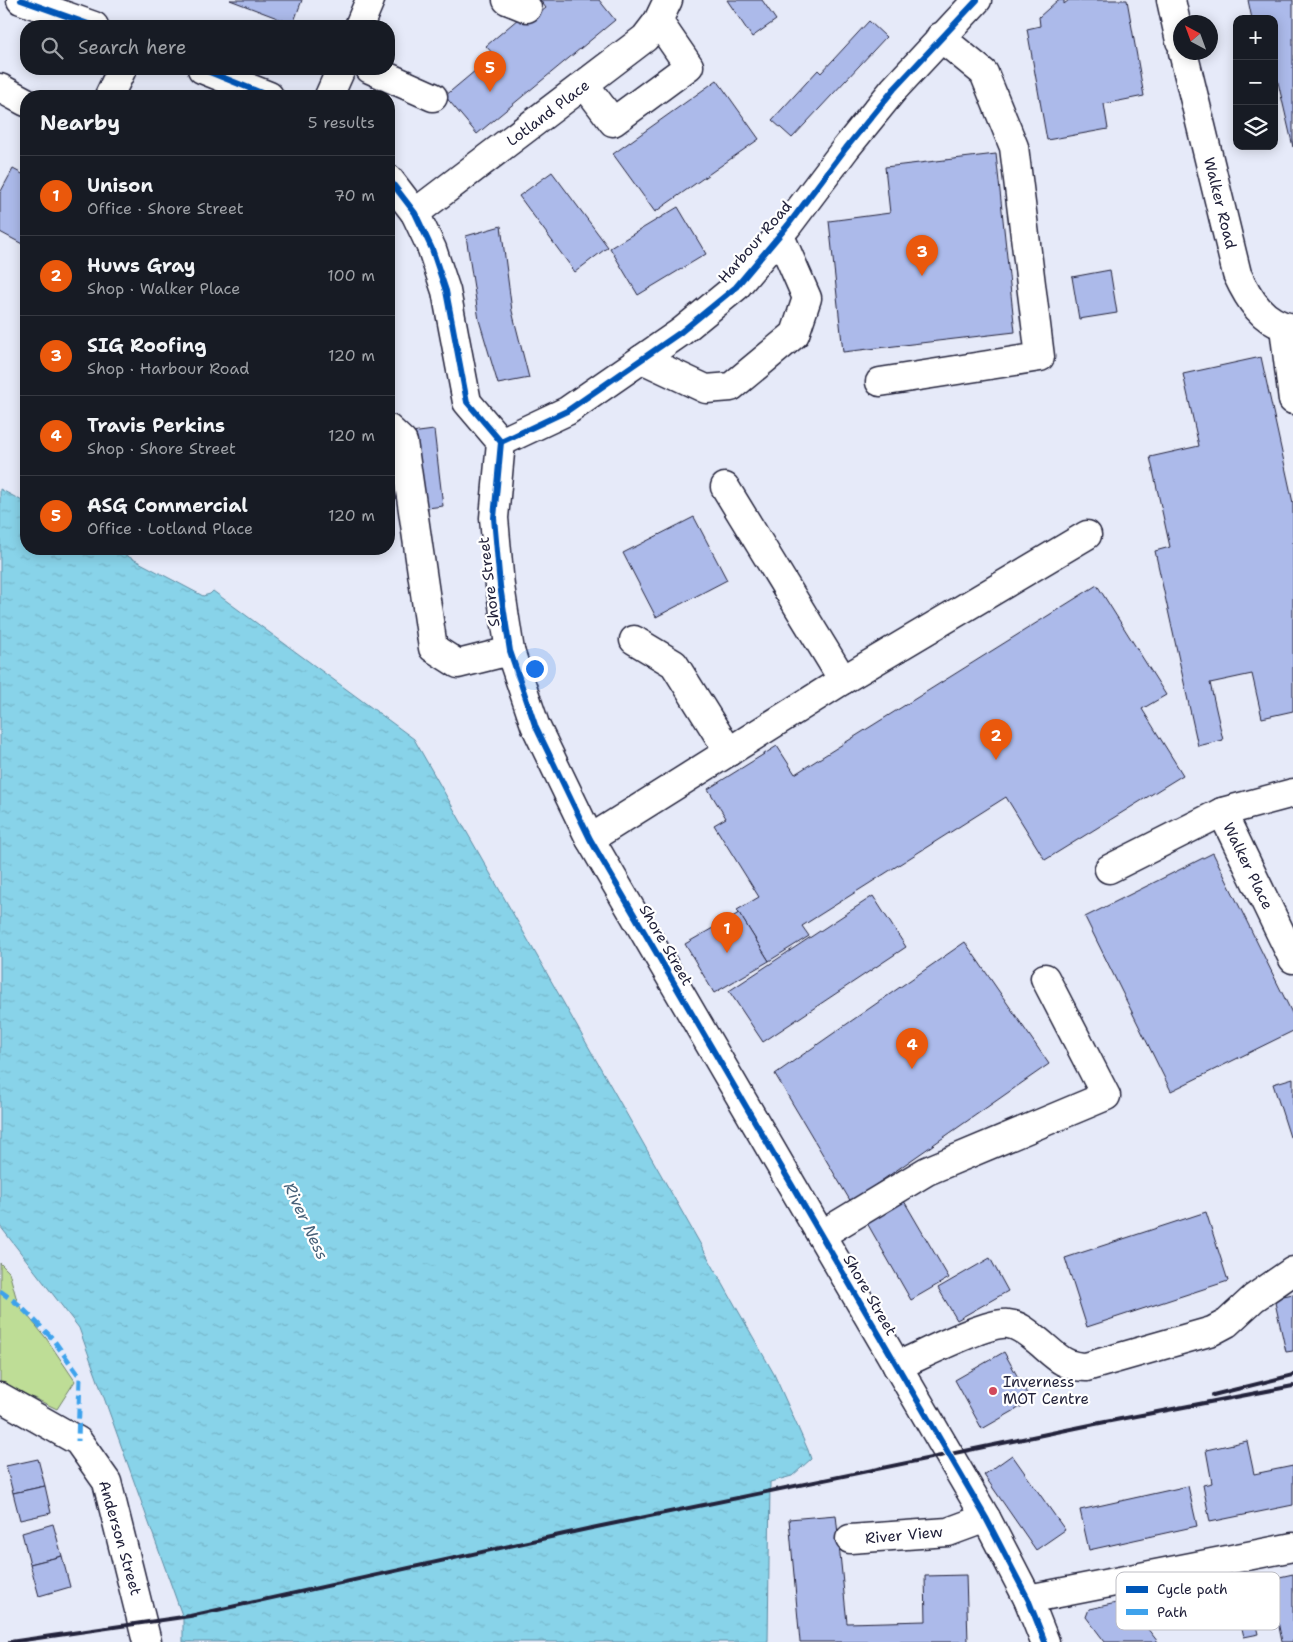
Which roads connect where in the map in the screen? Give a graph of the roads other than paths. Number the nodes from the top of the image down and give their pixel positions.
1 (21, 0) edge
2 (370, 0) edge
3 (977, 0) edge
4 (1171, 0) edge
5 (663, 11) edge
6 (1174, 15) edge
7 (77, 20) edge
8 (362, 20) edge
9 (940, 37) junction
10 (1185, 60) edge
11 (119, 75) edge
12 (217, 75) edge
13 (338, 75) edge
14 (384, 75) edge
15 (585, 85) junction
16 (0, 88) edge
17 (112, 90) edge
18 (254, 90) edge
19 (332, 90) edge
20 (433, 97) dead end
21 (20, 99) edge
22 (395, 186) edge
23 (415, 213) junction
24 (780, 236) junction
25 (1288, 327) edge
26 (642, 359) junction
27 (880, 382) dead end
28 (1293, 400) edge
29 (395, 435) edge
30 (501, 442) junction
31 (725, 488) dead end
32 (1086, 535) dead end
33 (634, 640) dead end
34 (510, 651) junction
35 (844, 680) junction
36 (728, 752) junction
37 (1293, 793) edge
38 (1222, 812) junction
39 (590, 839) junction
40 (1109, 869) dead end
41 (1293, 959) edge
42 (1045, 978) dead end
43 (821, 1235) junction
44 (1293, 1271) edge
45 (897, 1366) junction
46 (0, 1397) edge
47 (986, 1518) junction
48 (850, 1539) dead end
49 (1293, 1547) edge
50 (1163, 1572) edge
51 (1116, 1581) edge
52 (1028, 1598) junction
53 (147, 1642) edge
54 (1045, 1642) edge

1 - 7 street
2 - 8 street
3 - 9 street, Harbour Road
4 - 6 street
5 - 15 street, Lotland Place
5 - 15 street
9 - 24 street, Harbour Road
9 - 27 street
10 - 25 street, Walker Road
11 - 17 street
12 - 18 street
13 - 19 street
14 - 20 street
15 - 23 street, Lotland Place
16 - 21 street
22 - 23 street
23 - 30 street
24 - 26 street, Harbour Road
24 - 26 street
25 - 28 street
26 - 30 street, Harbour Road
29 - 34 street
30 - 34 street, Shore Street
31 - 35 street
32 - 35 street
33 - 36 street
34 - 39 street, Shore Street
35 - 36 street
36 - 39 street
37 - 38 street, Walker Place
38 - 40 street
38 - 41 street, Walker Place
39 - 43 street, Shore Street
42 - 43 street
43 - 45 street, Shore Street
44 - 45 street
45 - 47 street, Shore Street
46 - 53 street, Anderson Street
47 - 48 street, River View
47 - 52 street, Shore Street
49 - 50 street
51 - 52 street
52 - 54 street, Shore Street

